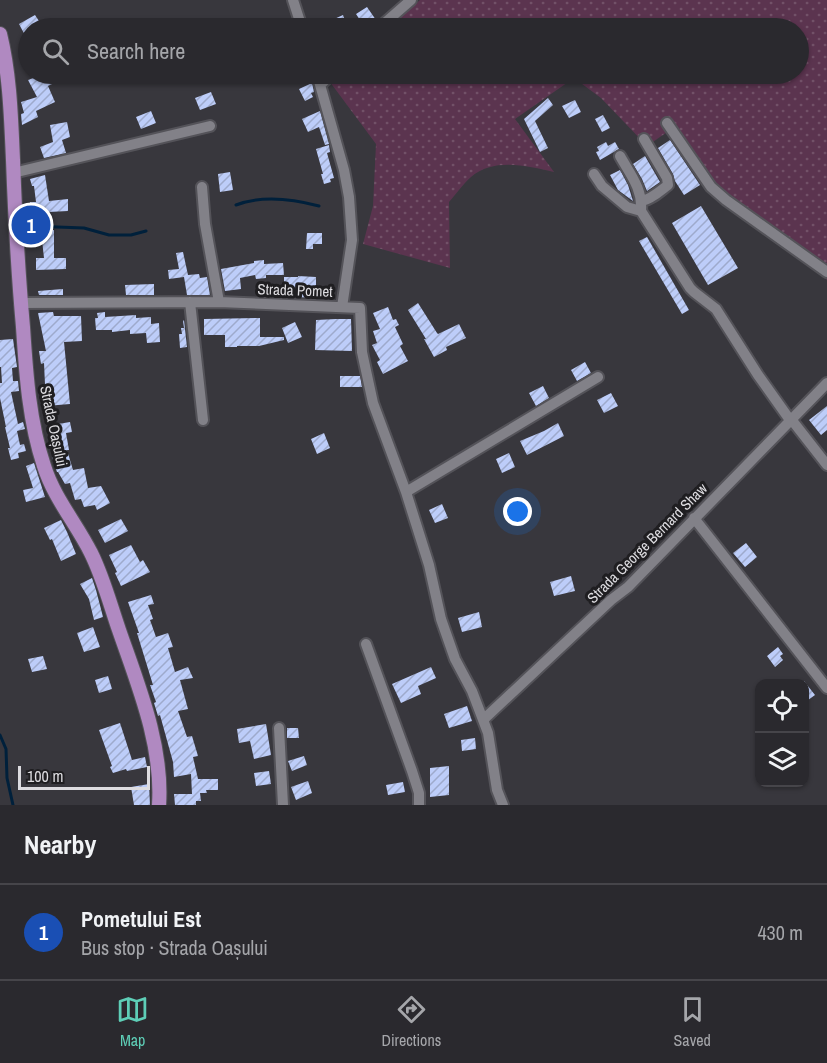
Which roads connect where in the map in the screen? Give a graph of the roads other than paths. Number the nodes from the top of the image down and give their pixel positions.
1 (293, 0) edge
2 (411, 0) edge
3 (299, 18) edge
4 (391, 18) edge
5 (0, 34) edge
6 (320, 84) edge
7 (667, 123) dead end
8 (210, 126) dead end
9 (644, 139) dead end
10 (620, 156) dead end
11 (13, 173) junction
12 (594, 174) dead end
13 (202, 187) dead end
14 (642, 206) junction
15 (827, 272) edge
16 (190, 302) junction
17 (219, 302) junction
18 (20, 303) junction
19 (342, 307) junction
20 (598, 377) dead end
21 (827, 383) edge
22 (791, 419) junction
23 (203, 420) dead end
24 (827, 465) edge
25 (406, 492) junction
26 (694, 518) junction
27 (366, 644) dead end
28 (827, 688) edge
29 (483, 720) junction
30 (279, 728) dead end
31 (159, 805) edge
32 (283, 805) edge
33 (419, 805) edge
34 (503, 805) edge

1 - 3 street
2 - 4 street
5 - 11 main road, Strada Oașului
6 - 19 street, Strada Pomet
7 - 15 street
8 - 11 street
9 - 14 street
10 - 14 street
11 - 18 main road, Strada Oașului
12 - 14 street
13 - 17 street
14 - 22 street
16 - 17 street, Strada Pomet
16 - 18 street, Strada Pomet
16 - 23 street
17 - 19 street, Strada Pomet
18 - 31 main road, Strada Oașului
19 - 25 street
20 - 25 street
21 - 22 street, Strada George Bernard Shaw
22 - 24 street
22 - 26 street, Strada George Bernard Shaw
25 - 29 street
26 - 28 street
26 - 29 street, Strada George Bernard Shaw
27 - 33 street
29 - 34 street
30 - 32 street

